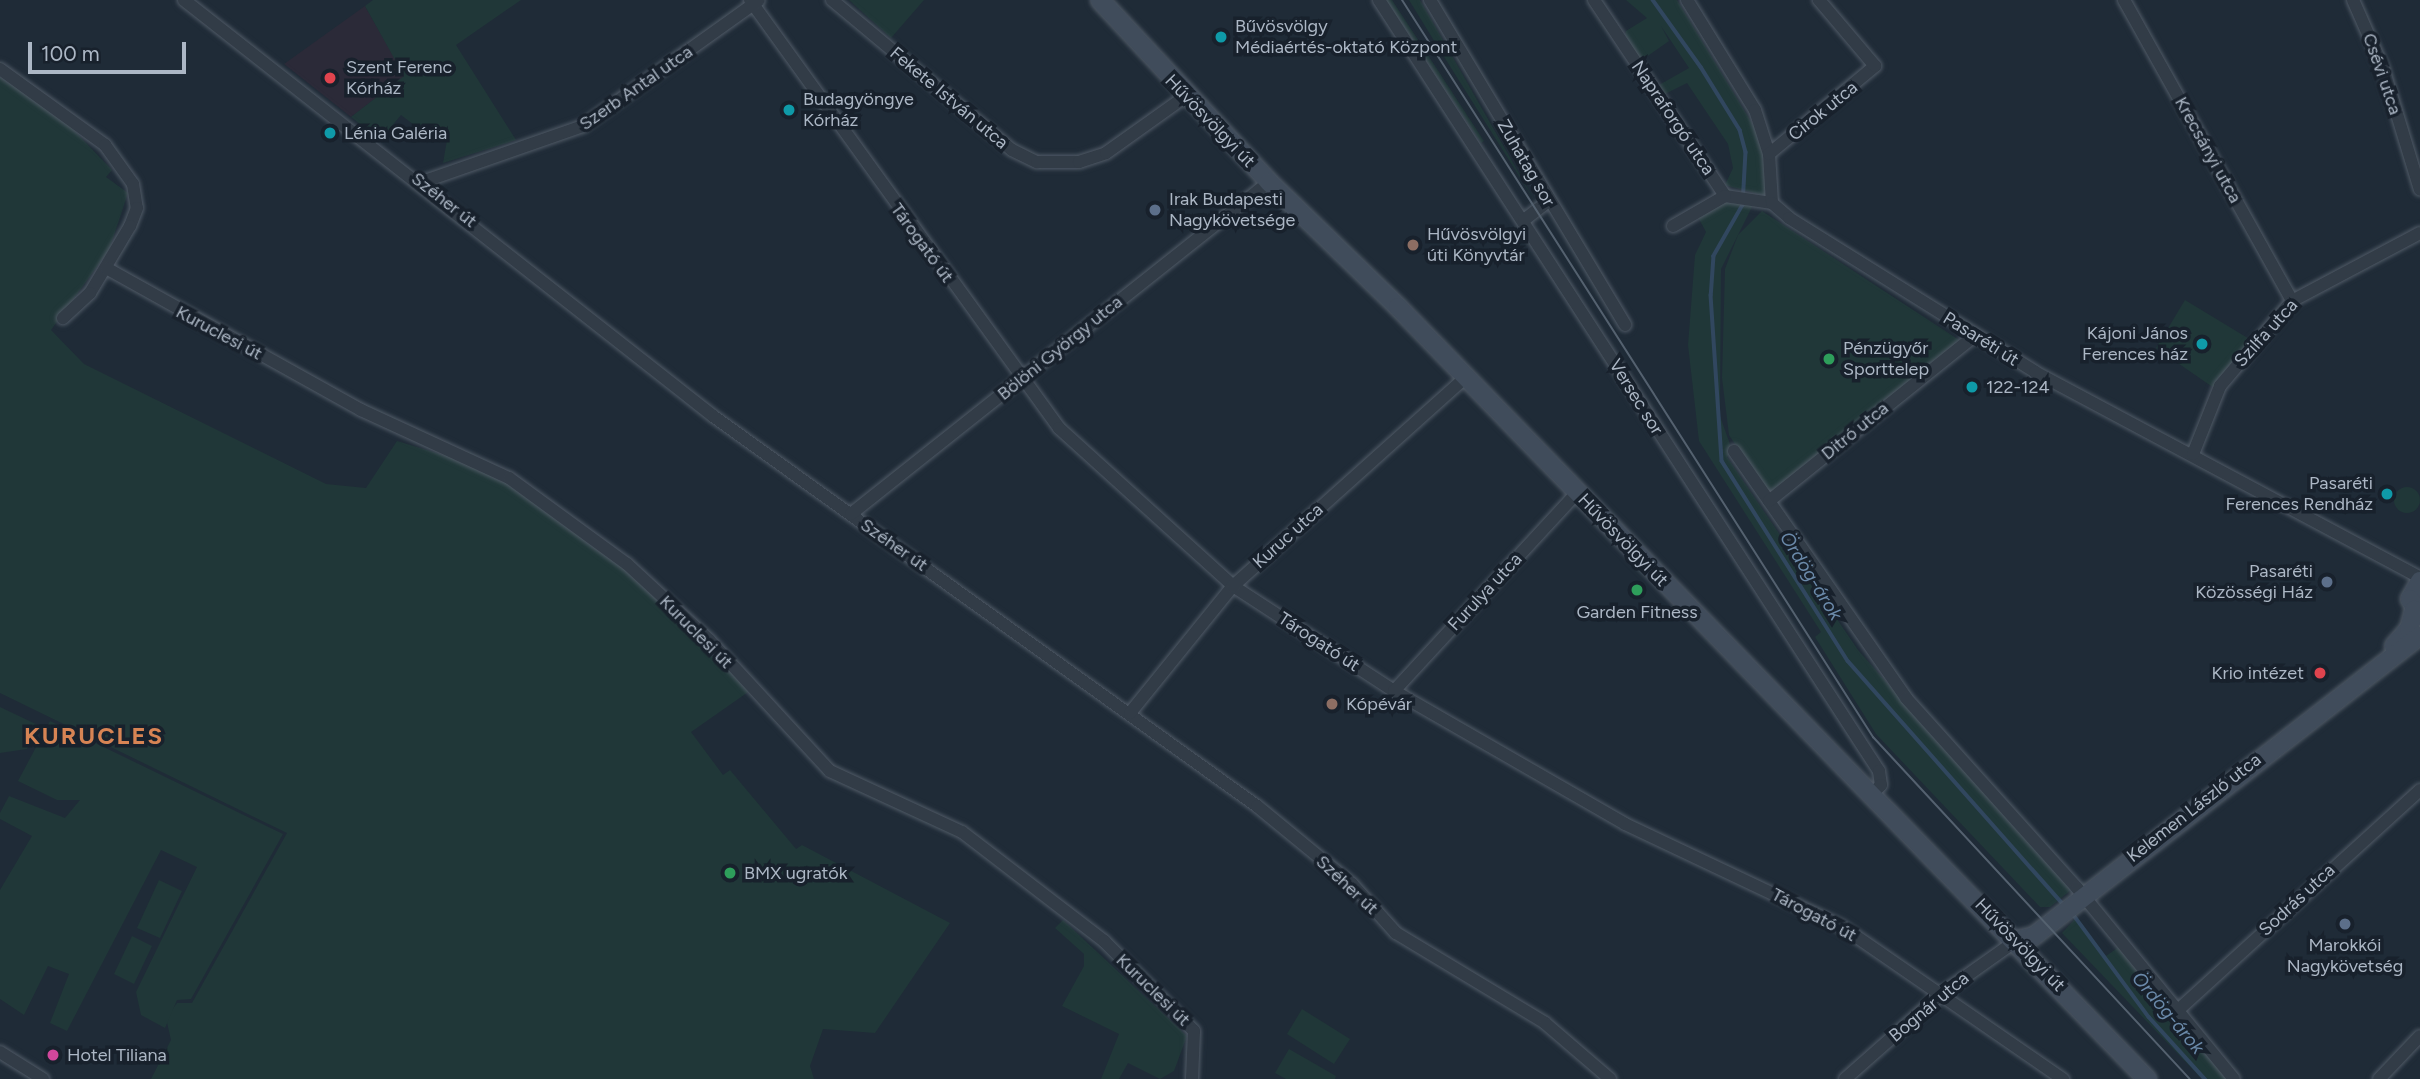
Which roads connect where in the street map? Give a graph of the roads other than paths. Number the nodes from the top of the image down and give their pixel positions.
1 (184, 0) edge
2 (832, 0) edge
3 (1100, 0) edge
4 (1380, 0) edge
5 (1430, 0) edge
6 (1594, 0) edge
7 (1686, 0) edge
8 (1819, 0) edge
9 (2124, 0) edge
10 (2353, 0) edge
11 (754, 1) edge
12 (0, 69) edge
13 (1186, 96) junction
14 (1769, 154) junction
15 (422, 182) junction
16 (1269, 182) junction
17 (2420, 190) edge
18 (1727, 196) junction
19 (1548, 201) junction
20 (1772, 202) junction
21 (1524, 220) junction
22 (1673, 226) dead end
23 (2420, 233) edge
24 (106, 268) junction
25 (2292, 301) junction
26 (63, 318) dead end
27 (1625, 325) dead end
28 (1974, 336) junction
29 (1465, 378) junction
30 (1020, 380) junction
31 (1734, 450) dead end
32 (2193, 454) junction
33 (1577, 494) junction
34 (1769, 501) junction
35 (851, 514) junction
36 (2418, 582) edge
37 (1233, 586) junction
38 (2417, 613) edge
39 (2420, 635) edge
40 (2368, 671) junction
41 (1394, 691) junction
42 (1130, 713) junction
43 (2420, 790) edge
44 (1872, 794) junction
45 (2082, 897) junction
46 (2017, 940) junction
47 (1941, 994) junction
48 (2176, 1012) junction
49 (2420, 1036) edge
50 (0, 1052) edge
51 (43, 1079) edge
52 (1192, 1079) edge
53 (1610, 1079) edge
54 (1845, 1079) edge
55 (2063, 1079) edge
56 (2147, 1079) edge
57 (2234, 1079) edge
58 (2378, 1079) edge

1 - 15 street, Széher út
2 - 13 street, Fekete István utca
3 - 13 main road, Hűvösvölgyi út
4 - 21 street, Versec sor
5 - 19 street, Zuhatag sor
6 - 18 street, Napraforgó utca
7 - 14 street
8 - 14 street, Cirok utca
9 - 25 street, Krecsányi utca
10 - 17 street, Csévi utca
11 - 15 street, Szerb Antal utca
11 - 30 street, Tárogató út
12 - 24 street
13 - 16 main road, Hűvösvölgyi út
14 - 20 street
15 - 35 street, Széher út
16 - 29 main road, Hűvösvölgyi út
16 - 30 street, Bölöni György utca
18 - 20 street
18 - 22 street
19 - 21 street
19 - 27 street, Zuhatag sor
20 - 28 street, Pasaréti út
21 - 44 street, Versec sor
23 - 25 street, Szilfa utca
24 - 26 street
24 - 52 street, Kuruclesi út
25 - 32 street, Szilfa utca
28 - 32 street, Pasaréti út
28 - 34 street, Ditró utca
29 - 33 main road, Hűvösvölgyi út
29 - 37 street, Kuruc utca
30 - 35 street, Bölöni György utca
30 - 37 street, Tárogató út
31 - 34 street
32 - 36 street, Pasaréti út
33 - 41 street, Furulya utca
33 - 44 main road, Hűvösvölgyi út
34 - 45 street
35 - 42 street, Széher út
36 - 38 main road
37 - 41 street, Tárogató út
37 - 42 street, Kuruc utca
38 - 40 main road, Kelemen László utca
39 - 40 main road, Kelemen László utca
40 - 45 main road, Kelemen László utca
41 - 47 street, Tárogató út
42 - 53 street, Széher út
43 - 48 street, Sodrás utca
44 - 46 main road, Hűvösvölgyi út
45 - 46 main road, Kelemen László utca
45 - 48 street
46 - 47 street, Bognár utca
46 - 56 main road, Hűvösvölgyi út
47 - 54 street, Bognár utca
47 - 55 street, Tárogató út
48 - 57 street
49 - 58 street
50 - 51 street

